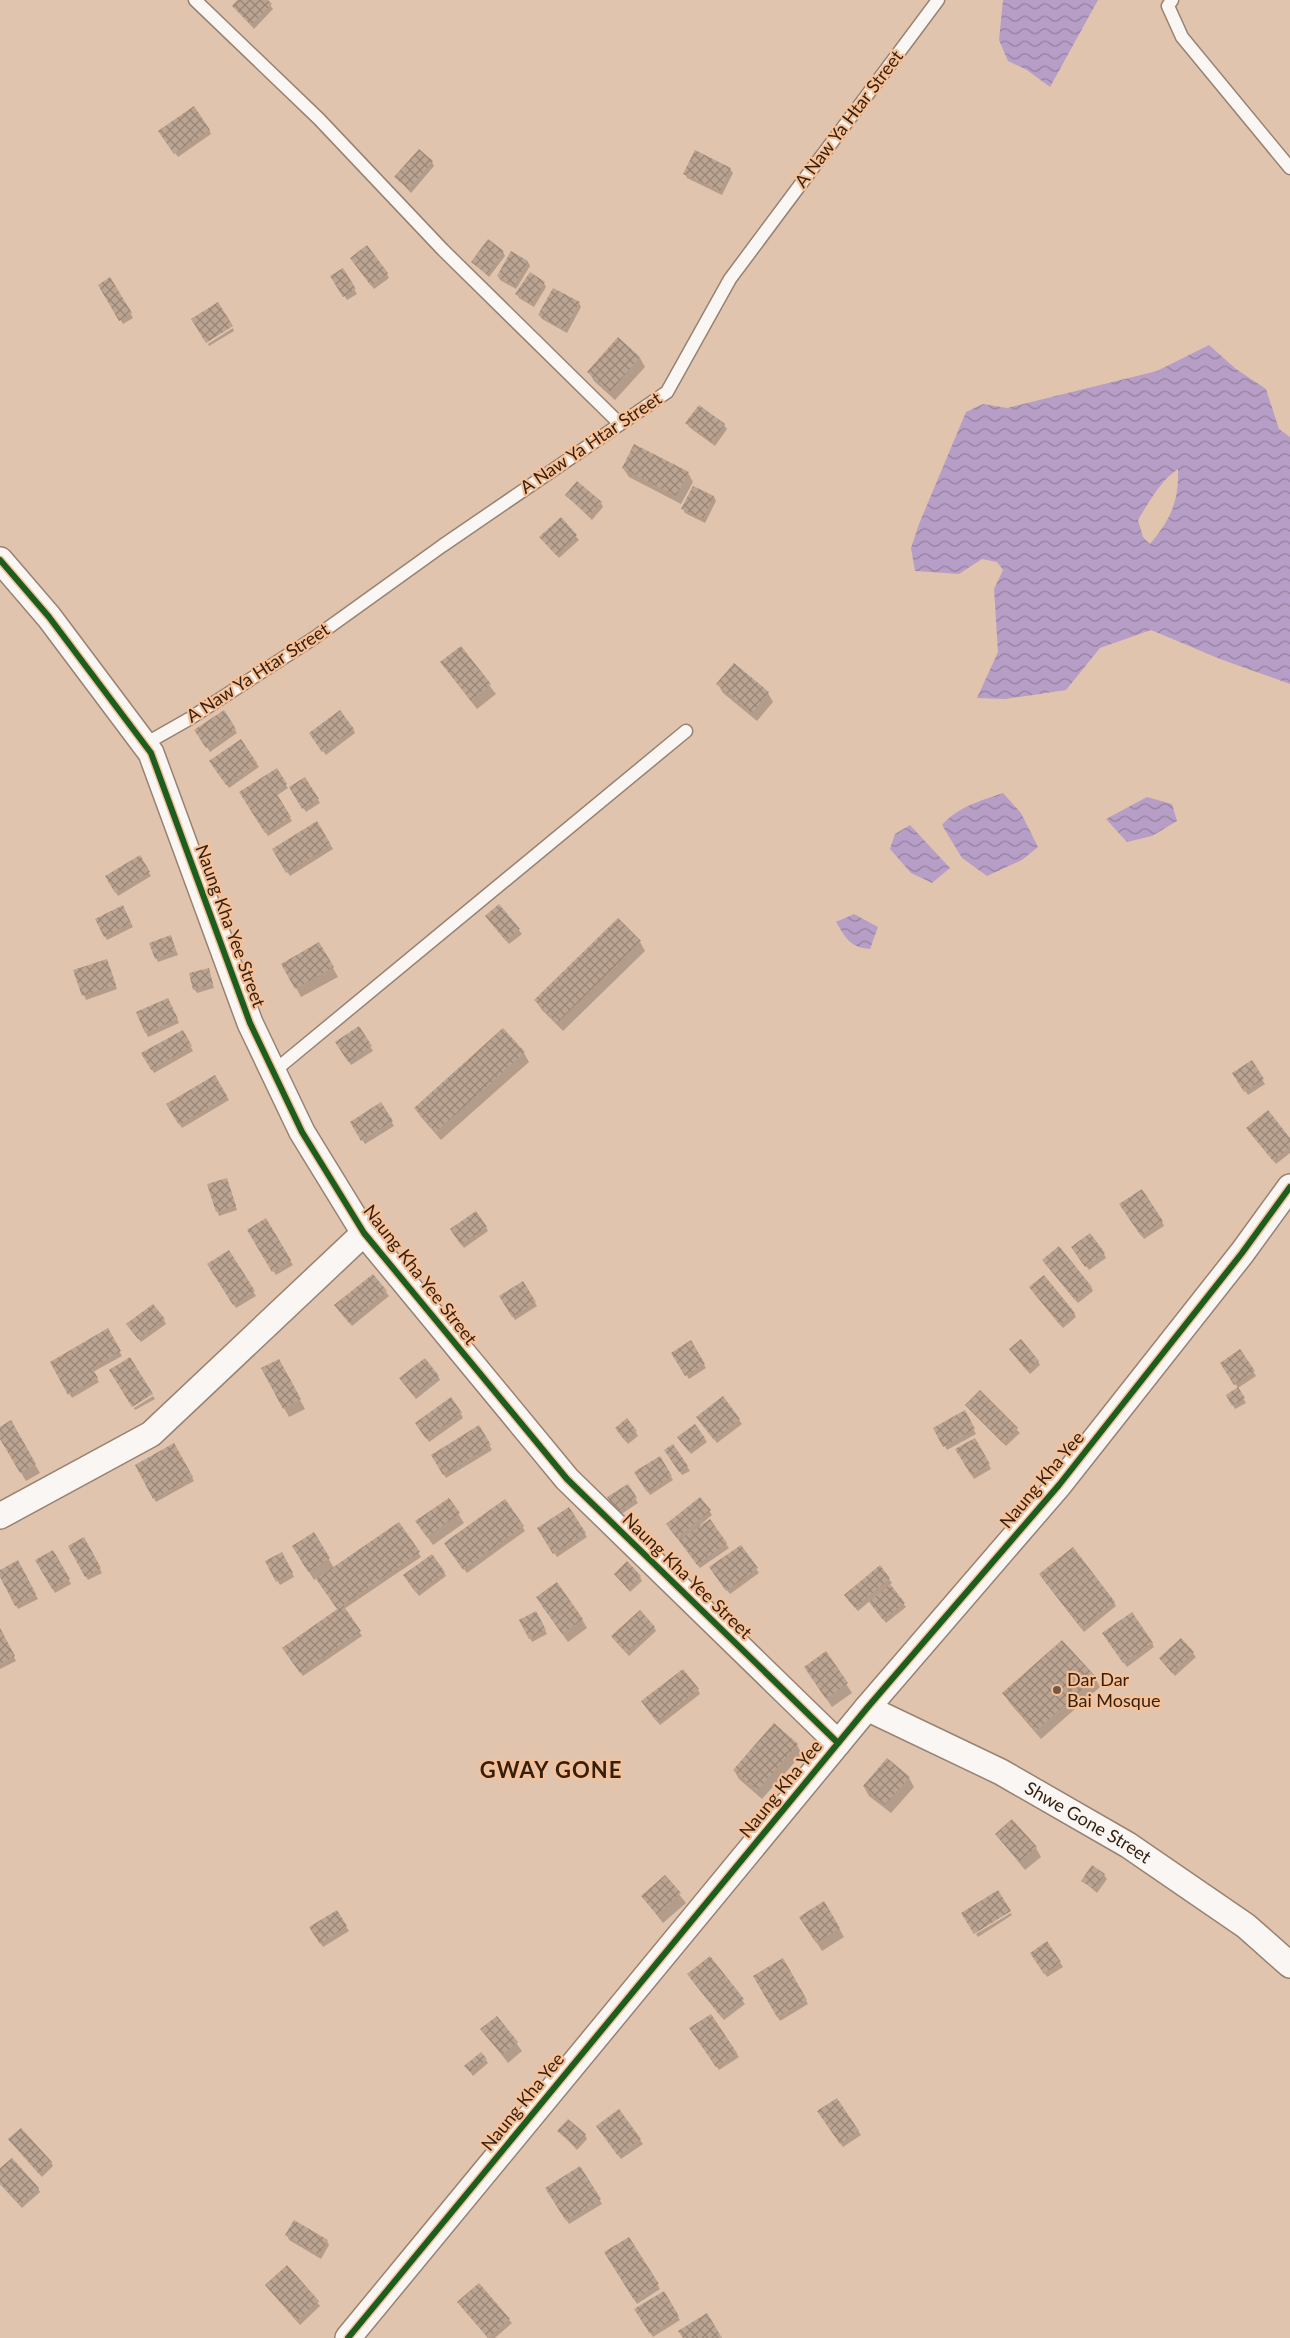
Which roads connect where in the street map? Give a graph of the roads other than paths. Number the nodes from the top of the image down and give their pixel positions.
1 (195, 0) edge
2 (938, 0) edge
3 (1172, 0) edge
4 (1290, 168) edge
5 (620, 424) junction
6 (0, 560) edge
7 (686, 731) dead end
8 (145, 744) junction
9 (273, 1072) junction
10 (1290, 1188) edge
11 (364, 1232) junction
12 (0, 1516) edge
13 (867, 1708) junction
14 (838, 1744) junction
15 (1290, 1965) edge
16 (348, 2338) edge

1 - 5 lane
2 - 5 lane, A Naw Ya Htar Street
3 - 4 lane
5 - 8 lane, A Naw Ya Htar Street
6 - 8 street, Naung Kha Yee Street
7 - 9 lane
8 - 9 street, Naung Kha Yee Street
9 - 11 street, Naung Kha Yee Street
10 - 13 street, Naung Kha Yee
11 - 12 street
11 - 14 street, Naung Kha Yee Street
13 - 14 street, Naung Kha Yee
13 - 15 street, Shwe Gone Street
14 - 16 street, Naung Kha Yee

